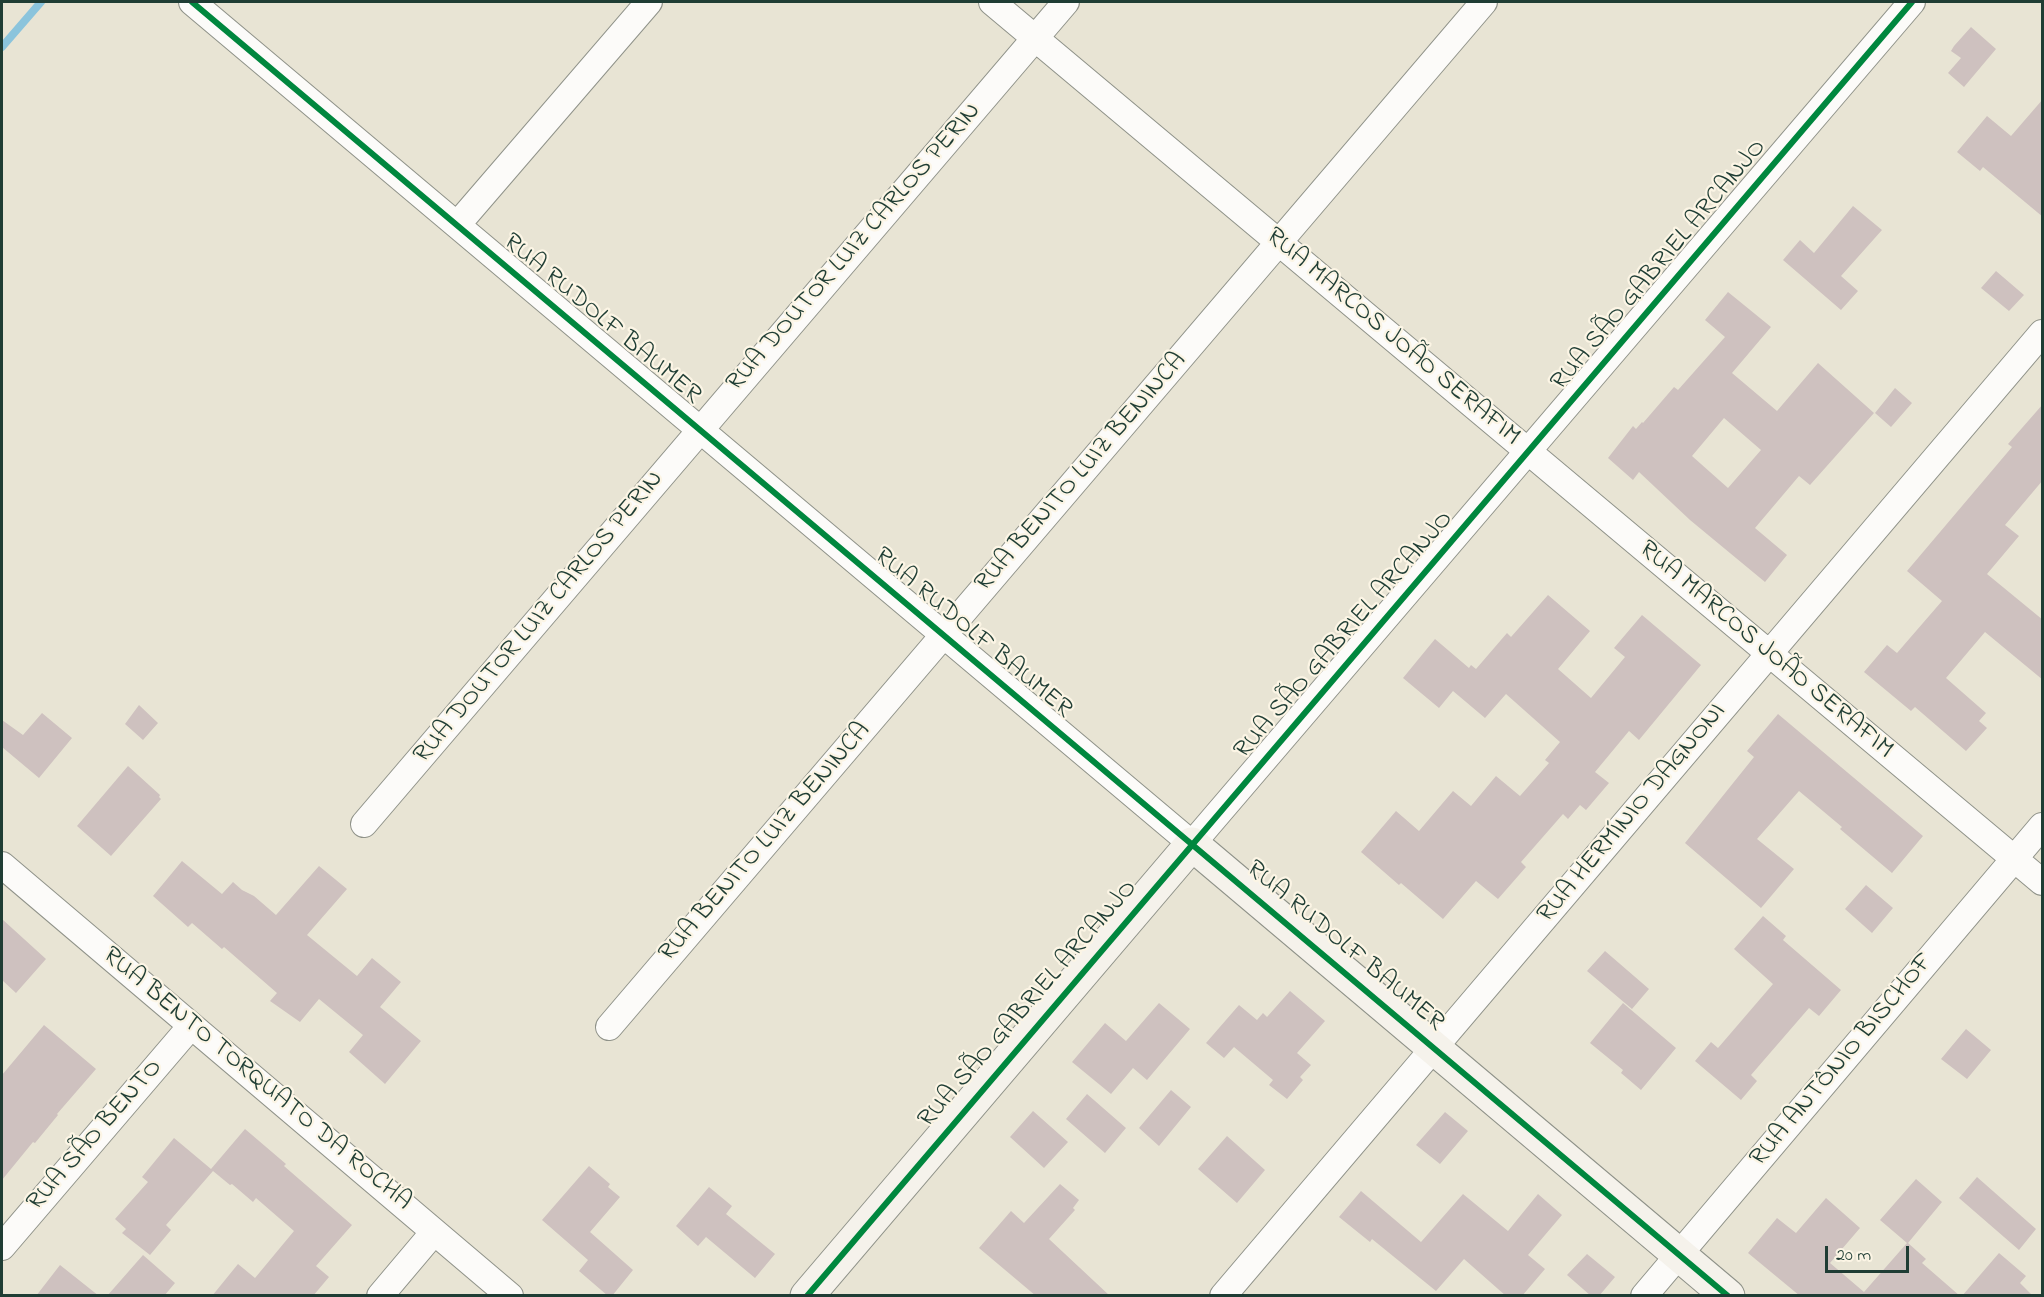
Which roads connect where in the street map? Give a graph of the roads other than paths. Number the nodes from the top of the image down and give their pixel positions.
1 (192, 2) edge
2 (649, 2) edge
3 (992, 2) edge
4 (1066, 2) edge
5 (1485, 2) edge
6 (1912, 2) edge
7 (1035, 38) junction
8 (458, 225) junction
9 (1279, 243) junction
10 (2043, 333) edge
11 (700, 430) junction
12 (1527, 452) junction
13 (944, 635) junction
14 (1769, 654) junction
15 (364, 824) dead end
16 (2043, 826) edge
17 (1192, 844) junction
18 (2015, 859) junction
19 (2, 866) edge
20 (2043, 882) edge
21 (191, 1026) junction
22 (609, 1027) dead end
23 (1434, 1048) junction
24 (434, 1232) junction
25 (2, 1247) edge
26 (1679, 1254) junction
27 (380, 1296) edge
28 (510, 1296) edge
29 (807, 1296) edge
30 (1223, 1296) edge
31 (1644, 1296) edge
32 (1728, 1296) edge

1 - 8 street, RUA RUDOLF BAUMER
2 - 8 street
3 - 7 street, RUA MARCOS JOÃO SERAFIM
4 - 7 street, RUA DOUTOR LUIZ CARLOS PERIN
5 - 9 street, RUA BENITO LUIZ BENINCA
6 - 12 street, RUA SÃO GABRIEL ARCANJO
7 - 9 street, RUA MARCOS JOÃO SERAFIM
7 - 11 street, RUA DOUTOR LUIZ CARLOS PERIN
8 - 11 street, RUA RUDOLF BAUMER
9 - 12 street, RUA MARCOS JOÃO SERAFIM
9 - 13 street, RUA BENITO LUIZ BENINCA
10 - 14 street, RUA HERMÍNIO DAGNONI
11 - 13 street, RUA RUDOLF BAUMER
11 - 15 street, RUA DOUTOR LUIZ CARLOS PERIN
12 - 14 street, RUA MARCOS JOÃO SERAFIM
12 - 17 street, RUA SÃO GABRIEL ARCANJO
13 - 17 street, RUA RUDOLF BAUMER
13 - 22 street, RUA BENITO LUIZ BENINCA
14 - 18 street, RUA MARCOS JOÃO SERAFIM
14 - 23 street, RUA HERMÍNIO DAGNONI
16 - 18 street, RUA ANTÔNIO BISCHOF
17 - 23 street, RUA RUDOLF BAUMER
17 - 29 street, RUA SÃO GABRIEL ARCANJO
18 - 20 street, RUA MARCOS JOÃO SERAFIM
18 - 26 street, RUA ANTÔNIO BISCHOF
19 - 21 street, RUA BENTO TORQUATO DA ROCHA
21 - 24 street, RUA BENTO TORQUATO DA ROCHA
21 - 25 street, RUA SÃO BENTO
23 - 26 street, RUA RUDOLF BAUMER
23 - 30 street, RUA HERMÍNIO DAGNONI
24 - 27 street
24 - 28 street, RUA BENTO TORQUATO DA ROCHA
26 - 31 street, RUA ANTÔNIO BISCHOF
26 - 32 street, RUA RUDOLF BAUMER

